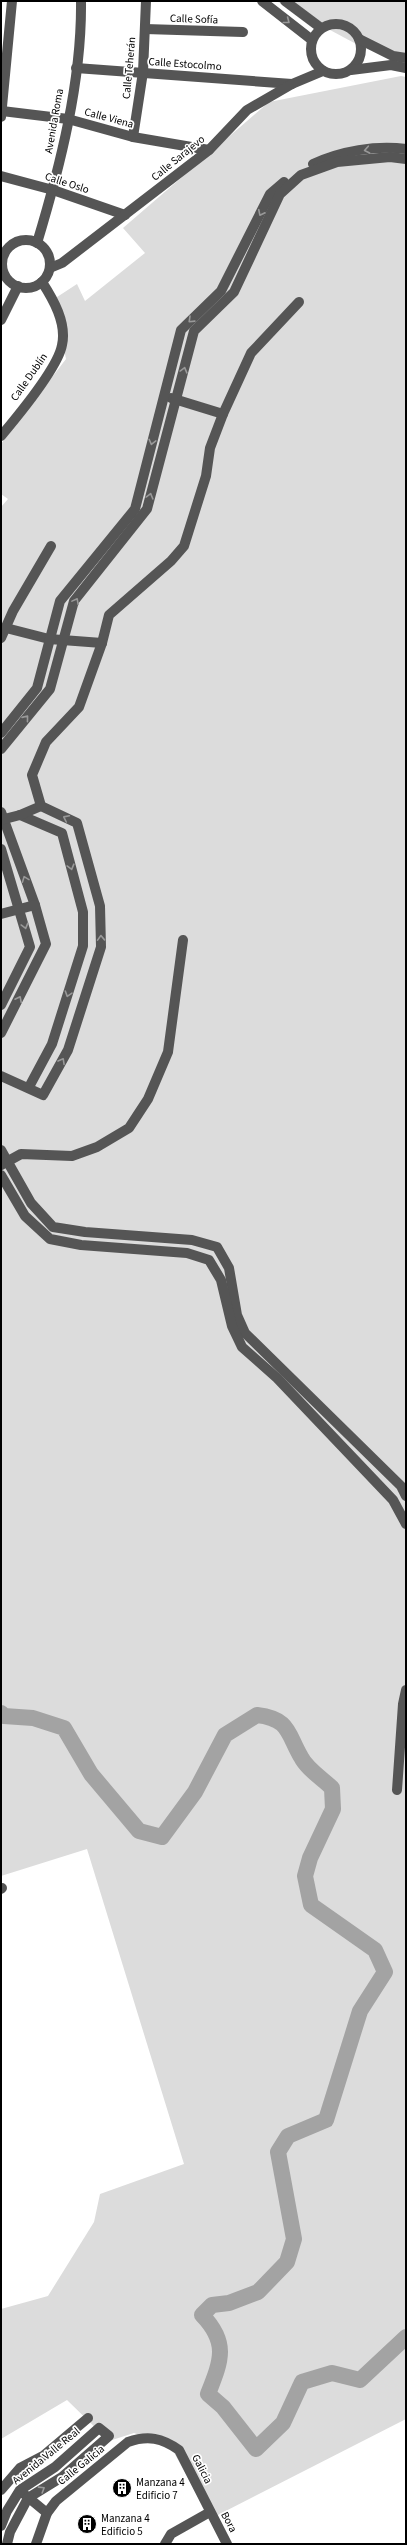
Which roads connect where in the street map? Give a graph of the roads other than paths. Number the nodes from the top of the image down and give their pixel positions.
1 (12, 1) edge
2 (81, 1) edge
3 (146, 1) edge
4 (262, 1) edge
5 (285, 1) edge
6 (321, 28) junction
7 (145, 29) junction
8 (243, 32) dead end
9 (359, 39) junction
10 (312, 40) junction
11 (406, 58) edge
12 (392, 61) junction
13 (76, 68) junction
14 (406, 68) edge
15 (351, 70) junction
16 (323, 71) junction
17 (143, 72) junction
18 (292, 84) junction
19 (2, 114) edge
20 (68, 119) junction
21 (133, 137) junction
22 (406, 149) edge
23 (209, 150) junction
24 (406, 159) edge
25 (1, 176) edge
26 (53, 190) junction
27 (125, 215) junction
28 (258, 231) junction
29 (38, 243) junction
30 (3, 253) edge
31 (50, 268) junction
32 (42, 282) junction
33 (18, 286) junction
34 (299, 302) dead end
35 (1, 320) edge
36 (164, 396) junction
37 (176, 399) junction
38 (223, 414) junction
39 (2, 434) edge
40 (51, 546) dead end
41 (6, 628) junction
42 (1, 638) edge
43 (49, 639) junction
44 (64, 640) junction
45 (102, 643) junction
46 (1, 733) edge
47 (1, 749) edge
48 (41, 806) junction
49 (20, 815) junction
50 (2, 817) edge
51 (1, 849) edge
52 (35, 905) junction
53 (20, 910) junction
54 (1, 914) edge
55 (183, 940) dead end
56 (1, 1005) edge
57 (1, 1034) edge
58 (1, 1076) edge
59 (29, 1087) junction
60 (1, 1150) edge
61 (4, 1163) edge
62 (1, 1175) edge
63 (406, 1496) edge
64 (406, 1524) edge
65 (406, 1690) edge
66 (397, 1790) dead end
67 (88, 2418) dead end
68 (167, 2442) joint
69 (4, 2486) edge
70 (20, 2490) junction
71 (28, 2498) junction
72 (210, 2512) junction
73 (47, 2513) junction
74 (1, 2526) edge
75 (7, 2544) edge
76 (36, 2544) edge
77 (165, 2544) edge
78 (227, 2544) edge

1 - 19 street
2 - 13 street, Avenida Roma
3 - 7 street, Calle Teherán
4 -> 10 street
5 - 6 street
6 - 9 street
6 - 10 street
7 - 8 street, Calle Sofía
7 - 17 street, Calle Teherán
9 - 12 street
9 - 15 street
10 - 16 street
11 - 12 street
12 - 14 street
12 - 15 street
13 - 17 street, Calle Estocolmo
13 - 20 street, Avenida Roma
15 - 16 street
16 - 18 street, Calle Sarajevo
17 - 18 street, Calle Estocolmo
17 - 21 street, Calle Teherán
18 - 23 street, Calle Sarajevo
19 - 20 street, Calle Viena
20 - 21 street, Calle Viena
20 - 26 street, Avenida Roma
21 - 23 street, Calle Viena
22 -> 28 street
23 - 27 street, Calle Sarajevo
24 - 28 street
25 - 26 street, Calle Oslo
26 - 27 street, Calle Oslo
26 - 29 street, Avenida Roma
27 - 31 street, Calle Sarajevo
28 -> 36 street
37 -> 28 street
29 - 30 street
29 - 31 street
30 - 33 street
31 - 32 street
32 - 33 street
32 - 39 street, Calle Dublín
33 - 35 street
34 - 38 street
36 - 37 street
36 -> 43 street
37 - 38 street
44 -> 37 street
38 - 45 street
40 - 41 street
41 - 42 street
41 - 43 street
43 - 44 street
43 - 46 street
44 - 45 street
47 -> 44 street
45 - 48 street
48 - 49 street
59 -> 48 street
49 - 50 street
49 -> 59 street
52 -> 50 street
51 - 53 street
52 - 53 street
57 -> 52 street
53 - 54 street
53 -> 56 street
55 - 61 street
58 - 59 street
60 - 61 street
61 - 63 street
62 - 64 street
65 - 66 street
67 - 69 street
68 - 72 street, Galicia
68 - 73 street, Calle Galicia
69 - 70 street
70 - 71 street
71 -> 70 street, Avenida Valle Real
70 - 74 street, Avenida Valle Real
71 - 73 street
71 - 75 street, Avenida Valle Real
72 - 77 street
72 - 78 street, Bora
73 - 76 street, Calle Galicia

